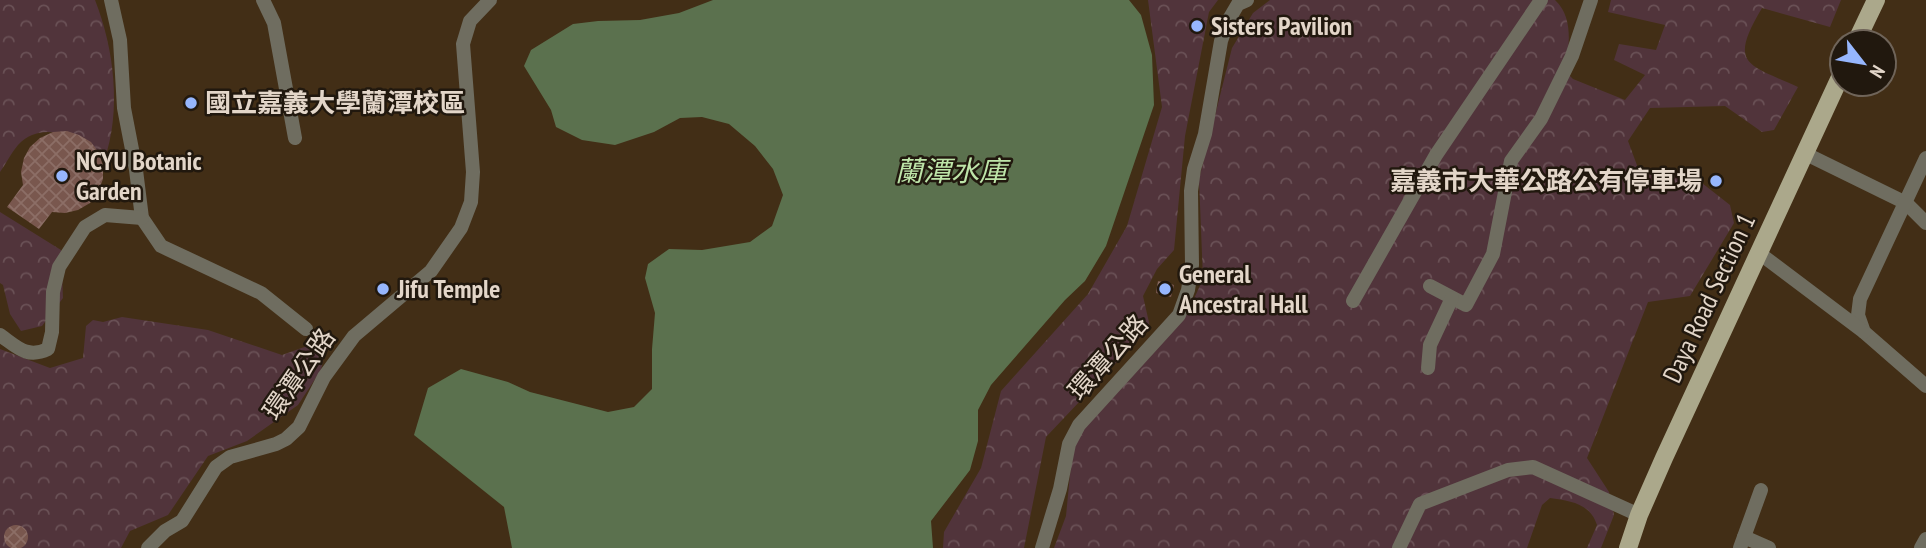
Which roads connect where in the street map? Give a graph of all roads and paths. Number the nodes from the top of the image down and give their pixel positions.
1 (111, 0) edge
2 (263, 0) edge
3 (490, 0) edge
4 (1247, 0) edge
5 (1541, 0) edge
6 (1591, 0) edge
7 (1876, 0) edge
8 (1863, 28) edge
9 (1830, 98) edge
10 (295, 138) dead end
11 (1804, 153) junction
12 (1926, 158) edge
13 (1906, 203) junction
14 (142, 218) junction
15 (1926, 223) edge
16 (1759, 253) junction
17 (1430, 286) dead end
18 (1452, 298) junction
19 (1353, 301) dead end
20 (306, 329) dead end
21 (1864, 332) junction
22 (0, 335) edge
23 (1428, 369) dead end
24 (1926, 386) edge
25 (1762, 490) dead end
26 (1639, 515) junction
27 (1926, 539) edge
28 (1742, 542) edge
29 (148, 548) edge
30 (1042, 548) edge
31 (1399, 548) edge
32 (1628, 548) edge
33 (1769, 548) edge
34 (1921, 548) edge

1 - 14 street
2 - 10 street
3 - 29 street, 環潭公路
4 - 30 street, 環潭公路
5 - 19 street
6 - 18 street
7 - 8 main road
9 - 11 main road, Daya Road Section 1
11 - 13 street
11 - 16 main road, Daya Road Section 1
12 - 13 street
13 - 15 street
13 - 21 street
14 - 20 street
14 - 22 street
16 - 21 street
16 - 26 main road, Daya Road Section 1
17 - 18 street
18 - 23 street
21 - 24 street
25 - 28 street
26 - 31 street
26 - 32 main road, Daya Road Section 1
27 - 34 street
28 - 33 street

